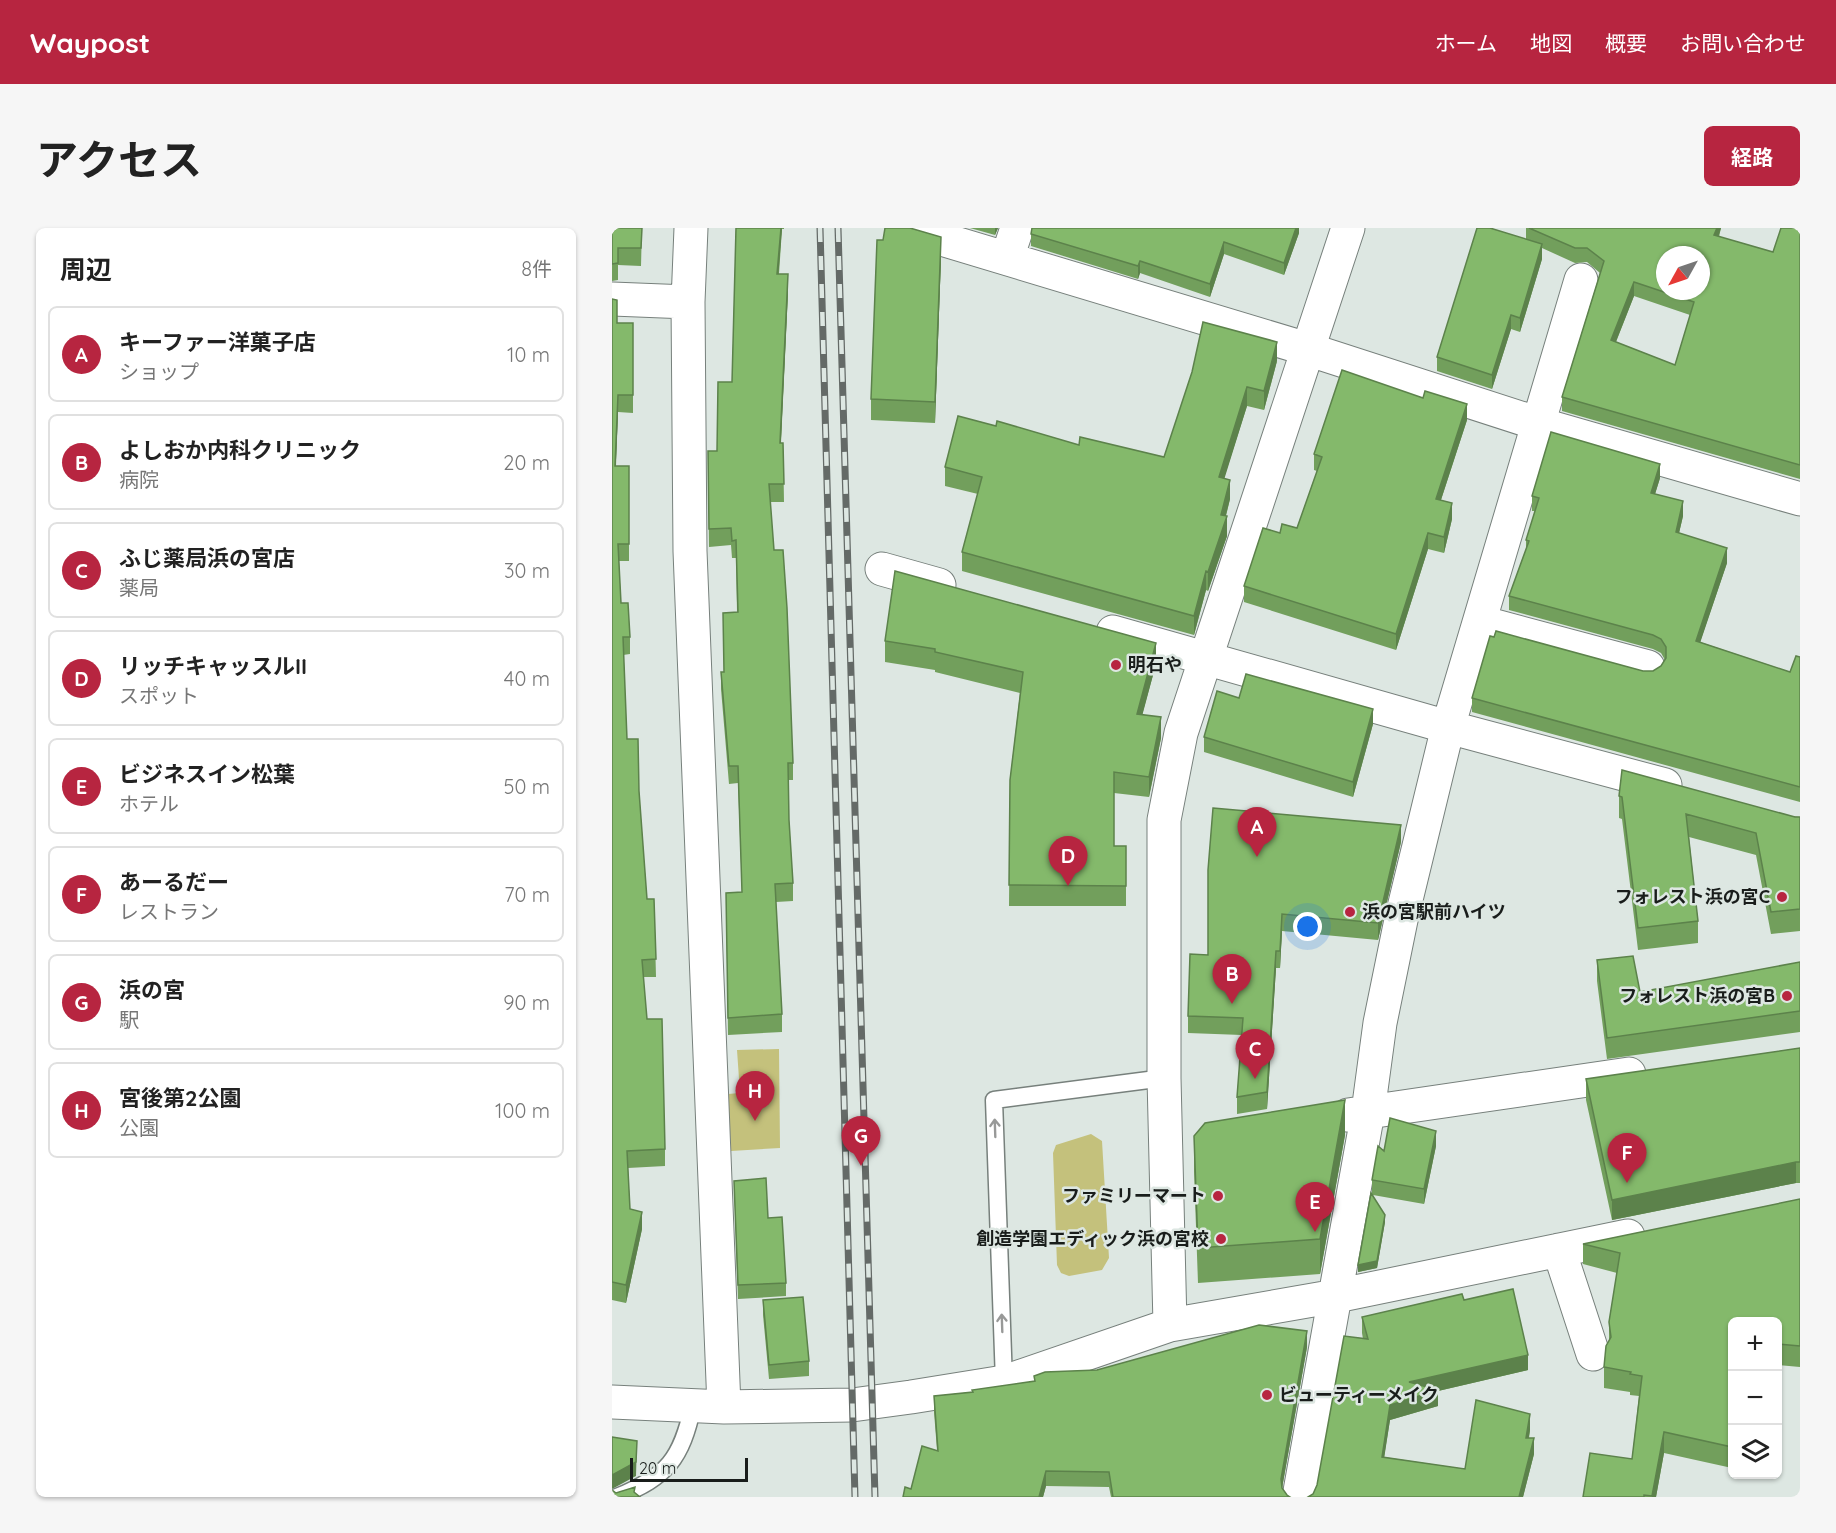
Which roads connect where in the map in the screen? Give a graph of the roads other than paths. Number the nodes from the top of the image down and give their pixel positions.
1 (691, 228) edge
2 (905, 228) edge
3 (1348, 228) edge
4 (1012, 243) edge
5 (1581, 280) dead end
6 (612, 299) edge
7 (688, 302) junction
8 (1307, 349) junction
9 (1536, 423) junction
10 (1800, 499) edge
11 (882, 569) dead end
12 (963, 591) edge
13 (1480, 622) junction
14 (1089, 626) edge
15 (1205, 657) junction
16 (1648, 667) dead end
17 (1448, 727) junction
18 (1698, 794) edge
19 (1660, 1070) edge
20 (1164, 1078) junction
21 (1368, 1112) junction
22 (1323, 1119) edge
23 (1199, 1139) edge
24 (1165, 1144) junction
25 (1662, 1229) edge
26 (1559, 1250) junction
27 (1335, 1296) junction
28 (1170, 1325) junction
29 (1593, 1354) dead end
30 (1004, 1382) junction
31 (612, 1402) edge
32 (708, 1407) junction
33 (617, 1497) edge
34 (1299, 1497) edge

1 - 7 street
2 - 4 street
3 - 8 street
4 - 8 street
5 - 9 street
6 - 7 street
7 - 32 street
8 - 9 street
8 - 15 street
9 - 10 street
9 - 13 street
11 - 12 street
13 - 16 street
13 - 17 street
14 - 15 street
15 - 17 street
15 - 20 street
17 - 18 street
17 - 21 street
19 - 21 street
20 - 24 street
30 -> 20 lane
21 - 22 street
21 - 27 street
23 - 24 street
24 - 28 street
25 - 26 street
26 - 27 street
26 - 29 street
27 - 28 street
27 - 34 street
28 - 30 street
30 - 32 street
31 - 32 street
32 - 33 lane

